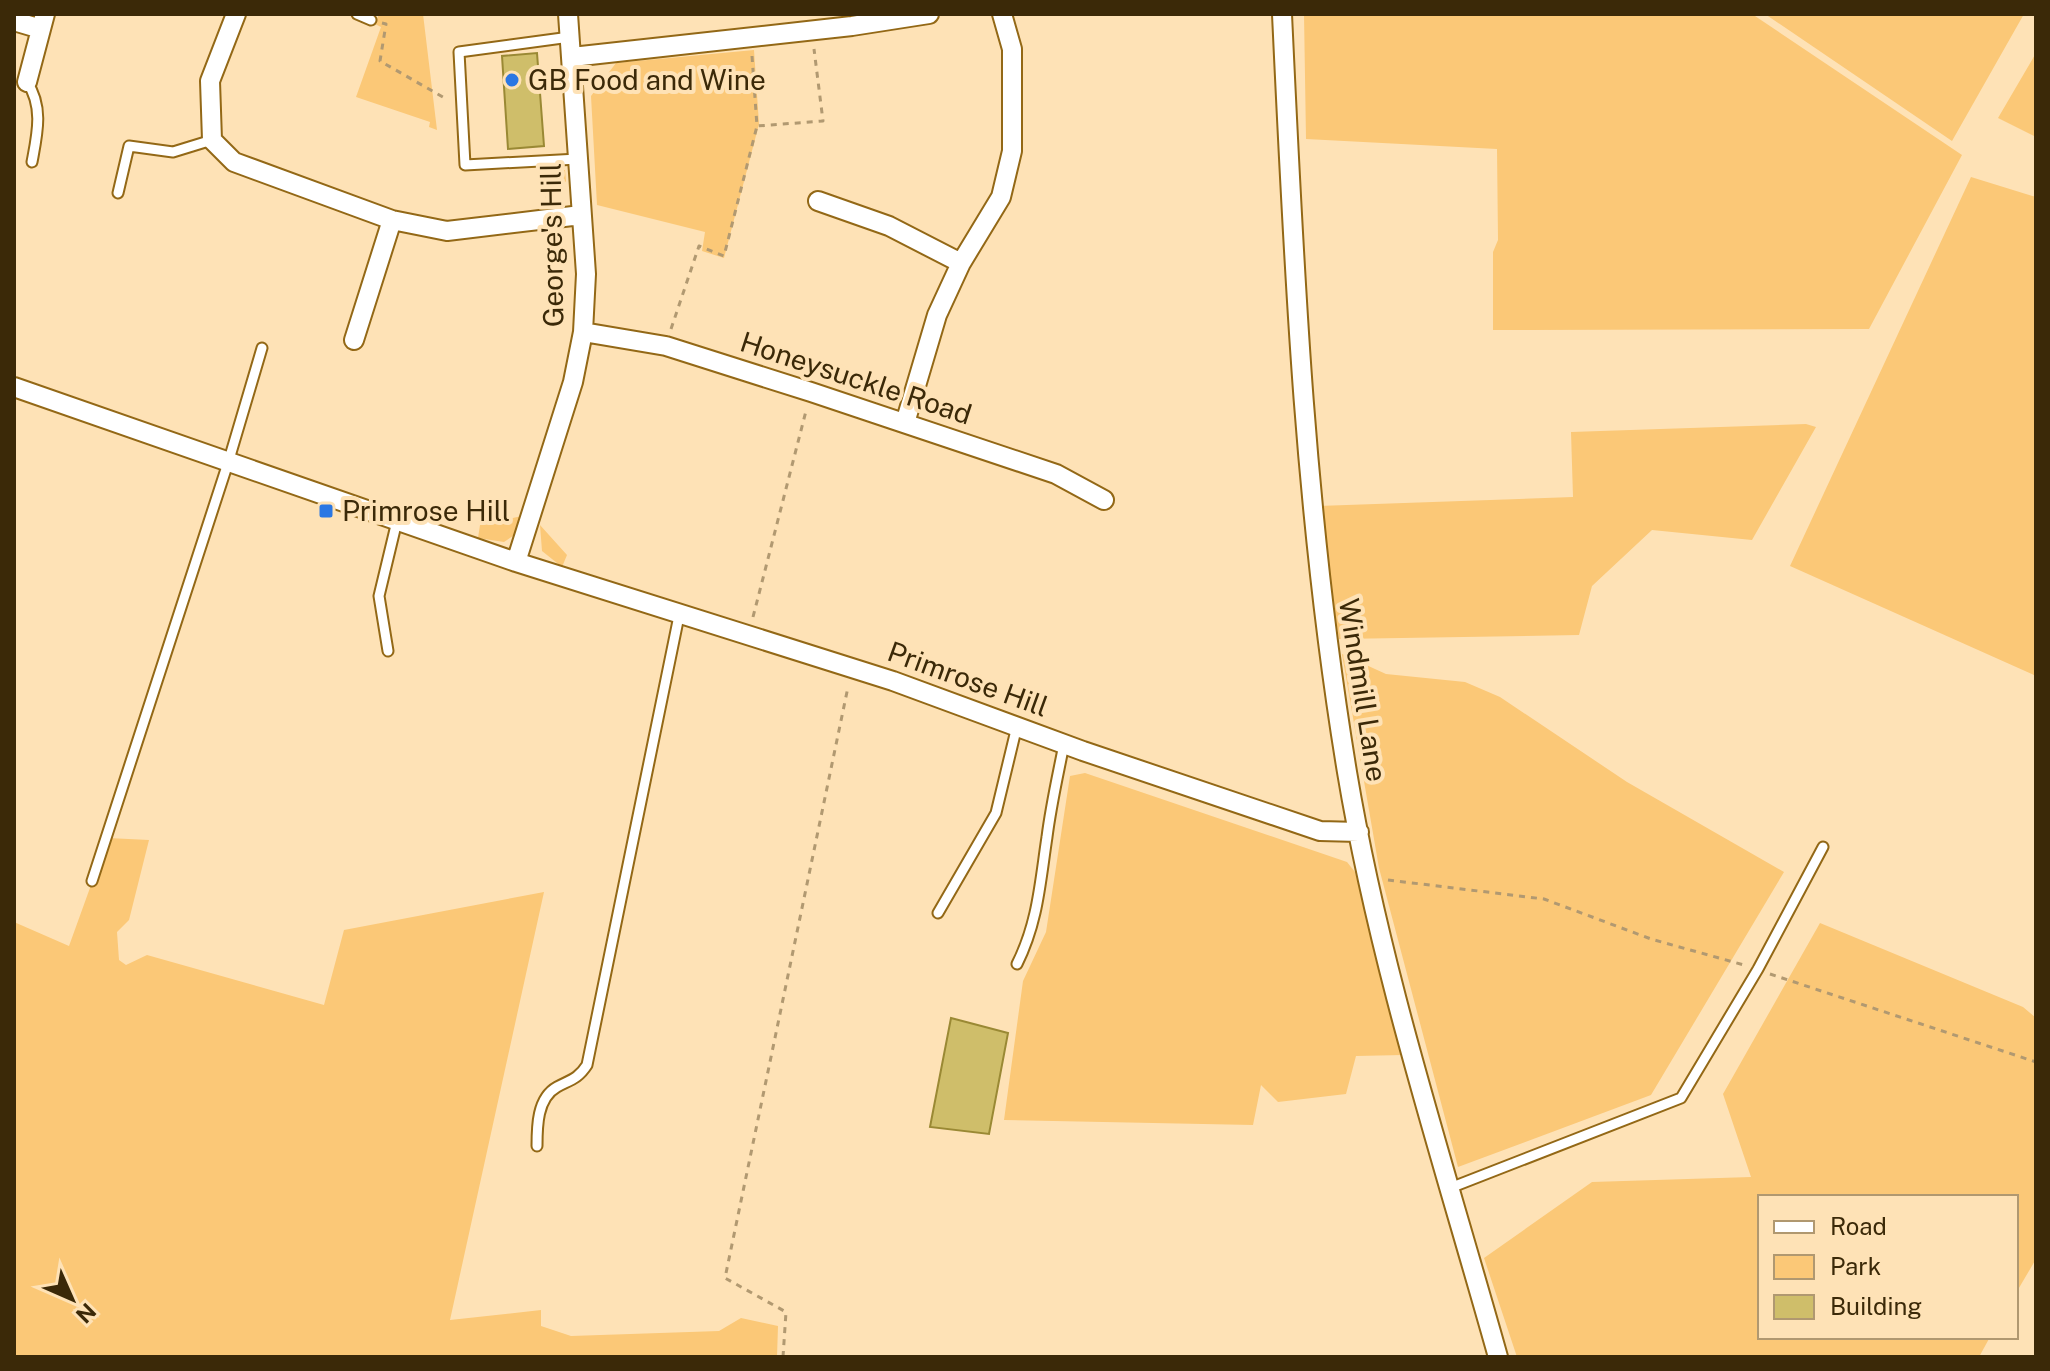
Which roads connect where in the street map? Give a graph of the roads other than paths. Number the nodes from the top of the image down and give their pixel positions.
1 (236, 14) edge
2 (357, 14) edge
3 (568, 14) edge
4 (929, 14) edge
5 (1002, 14) edge
6 (1282, 14) edge
7 (371, 20) road end
8 (850, 20) edge
9 (14, 21) edge
10 (43, 22) edge
11 (570, 37) junction
12 (572, 57) junction
13 (27, 82) joint
14 (212, 140) junction
15 (578, 159) junction
16 (32, 162) dead end
17 (118, 193) dead end
18 (818, 201) dead end
19 (581, 215) junction
20 (392, 220) junction
21 (961, 263) junction
22 (583, 332) junction
23 (354, 340) dead end
24 (262, 348) dead end
25 (14, 387) edge
26 (905, 423) junction
27 (228, 463) junction
28 (1104, 500) dead end
29 (397, 521) junction
30 (516, 562) junction
31 (680, 611) junction
32 (388, 651) dead end
33 (1017, 726) junction
34 (1064, 744) junction
35 (1359, 832) junction
36 (1823, 847) dead end
37 (92, 881) dead end
38 (938, 913) dead end
39 (1017, 964) dead end
40 (537, 1146) dead end
41 (1450, 1188) junction
42 (1498, 1357) edge

1 - 14 street
2 - 7 lane
3 - 11 street, George's Hill
4 - 8 street
5 - 21 street
6 - 35 street, Windmill Lane
8 - 12 street
9 - 10 street
10 - 13 street
11 - 12 street, George's Hill
11 - 15 lane
12 - 15 street, George's Hill
13 - 16 lane
14 - 17 lane
14 - 20 street
15 - 19 street, George's Hill
18 - 21 street
19 - 20 street
19 - 22 street, George's Hill
20 - 23 street
21 - 26 street
22 - 26 street, Honeysuckle Road
22 - 30 street, George's Hill
24 - 27 lane
25 - 27 street, Primrose Hill
26 - 28 street, Honeysuckle Road
27 - 29 street, Primrose Hill
27 - 37 lane
29 - 30 street, Primrose Hill
29 - 32 lane
30 - 31 street, Primrose Hill
31 - 33 street, Primrose Hill
31 - 40 lane
33 - 34 street, Primrose Hill
33 - 38 lane
34 - 35 street, Primrose Hill
34 - 39 lane
35 - 41 street, Windmill Lane
36 - 41 lane
41 - 42 street, Windmill Lane

